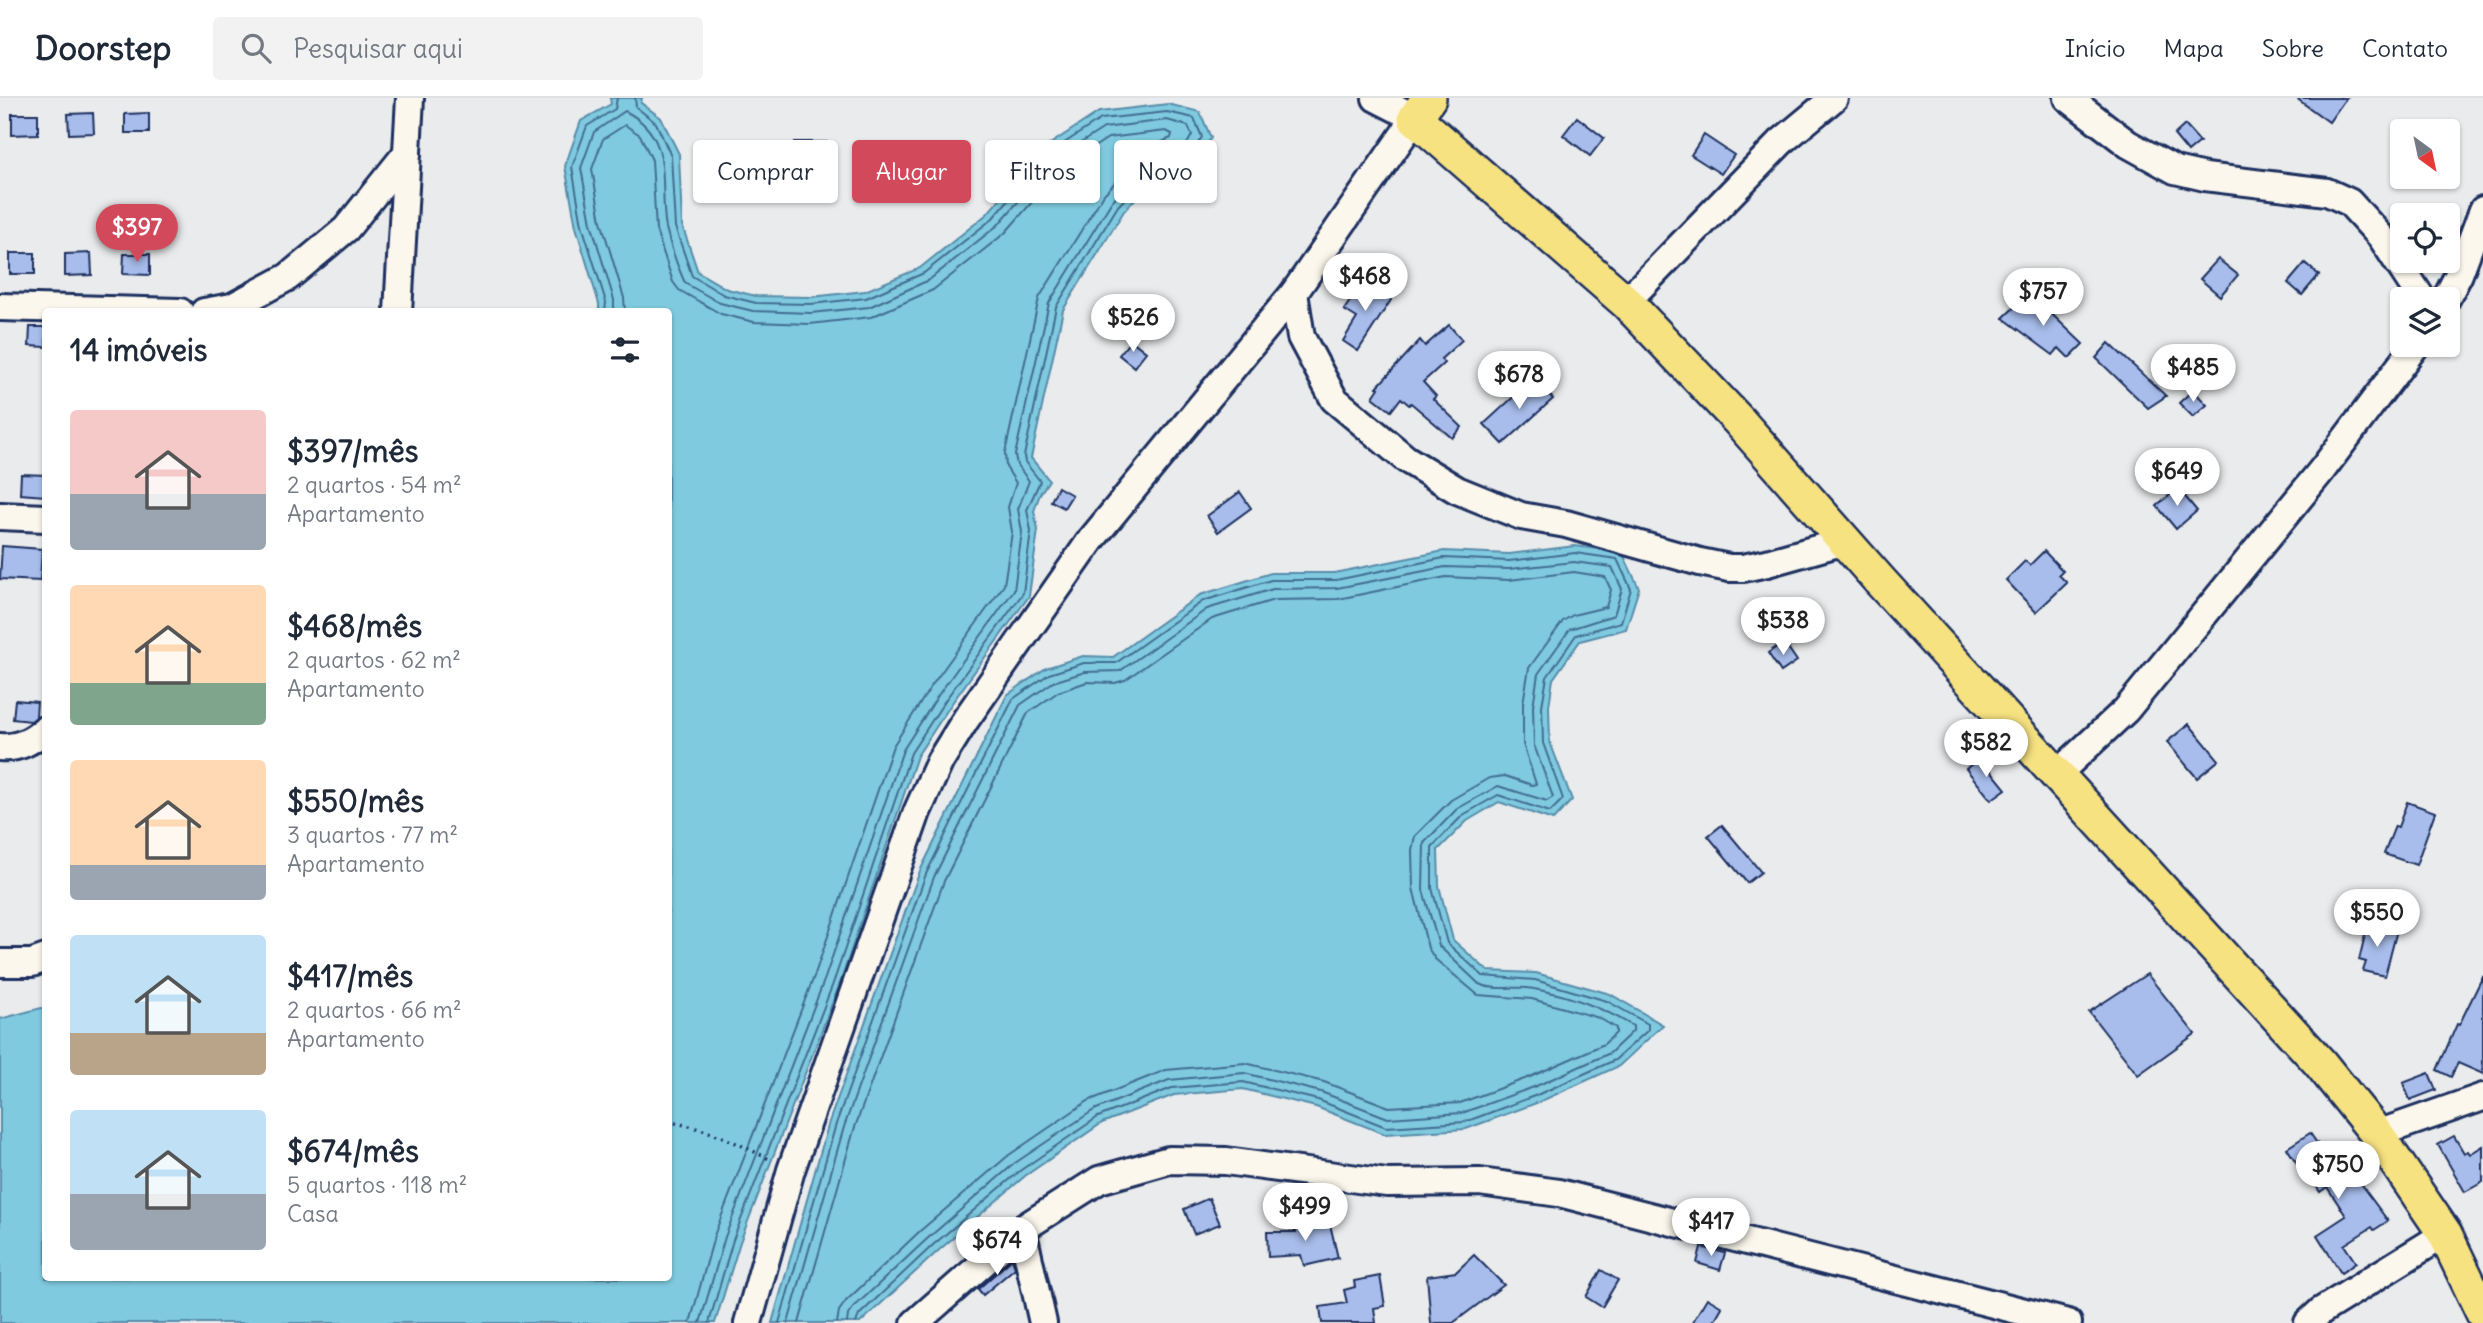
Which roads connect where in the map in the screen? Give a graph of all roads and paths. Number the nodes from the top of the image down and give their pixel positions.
1 (410, 98) edge
2 (1376, 98) edge
3 (1834, 98) edge
4 (2068, 98) edge
5 (1422, 108) edge
6 (407, 153) junction
7 (2483, 210) edge
8 (2414, 287) edge
9 (2452, 287) edge
10 (1294, 293) junction
11 (1626, 302) junction
12 (0, 307) edge
13 (42, 308) edge
14 (226, 308) edge
15 (398, 308) edge
16 (2407, 357) edge
17 (0, 516) edge
18 (42, 517) edge
19 (1845, 541) junction
20 (42, 733) edge
21 (0, 747) edge
22 (2057, 774) junction
23 (42, 959) edge
24 (0, 963) edge
25 (2483, 1097) edge
26 (672, 1122) edge
27 (2377, 1134) junction
28 (791, 1170) junction
29 (1022, 1229) junction
30 (2445, 1234) junction
31 (2483, 1313) edge
32 (748, 1323) edge
33 (915, 1323) edge
34 (1043, 1323) edge
35 (2067, 1323) edge
36 (2308, 1323) edge

1 - 6 street
2 - 5 street
3 - 11 street
4 - 8 street
5 - 10 street
5 - 11 main road
6 - 14 street
6 - 15 street
7 - 9 street
10 - 19 street
10 - 28 street
11 - 19 main road
12 - 13 street
16 - 22 street
17 - 18 street
19 - 22 main road
20 - 21 street
22 - 27 main road
23 - 24 street
25 - 27 street
26 - 28 path
27 - 30 main road
28 - 32 street
29 - 33 street
29 - 34 street
29 - 35 street
30 - 31 main road
30 - 36 street

